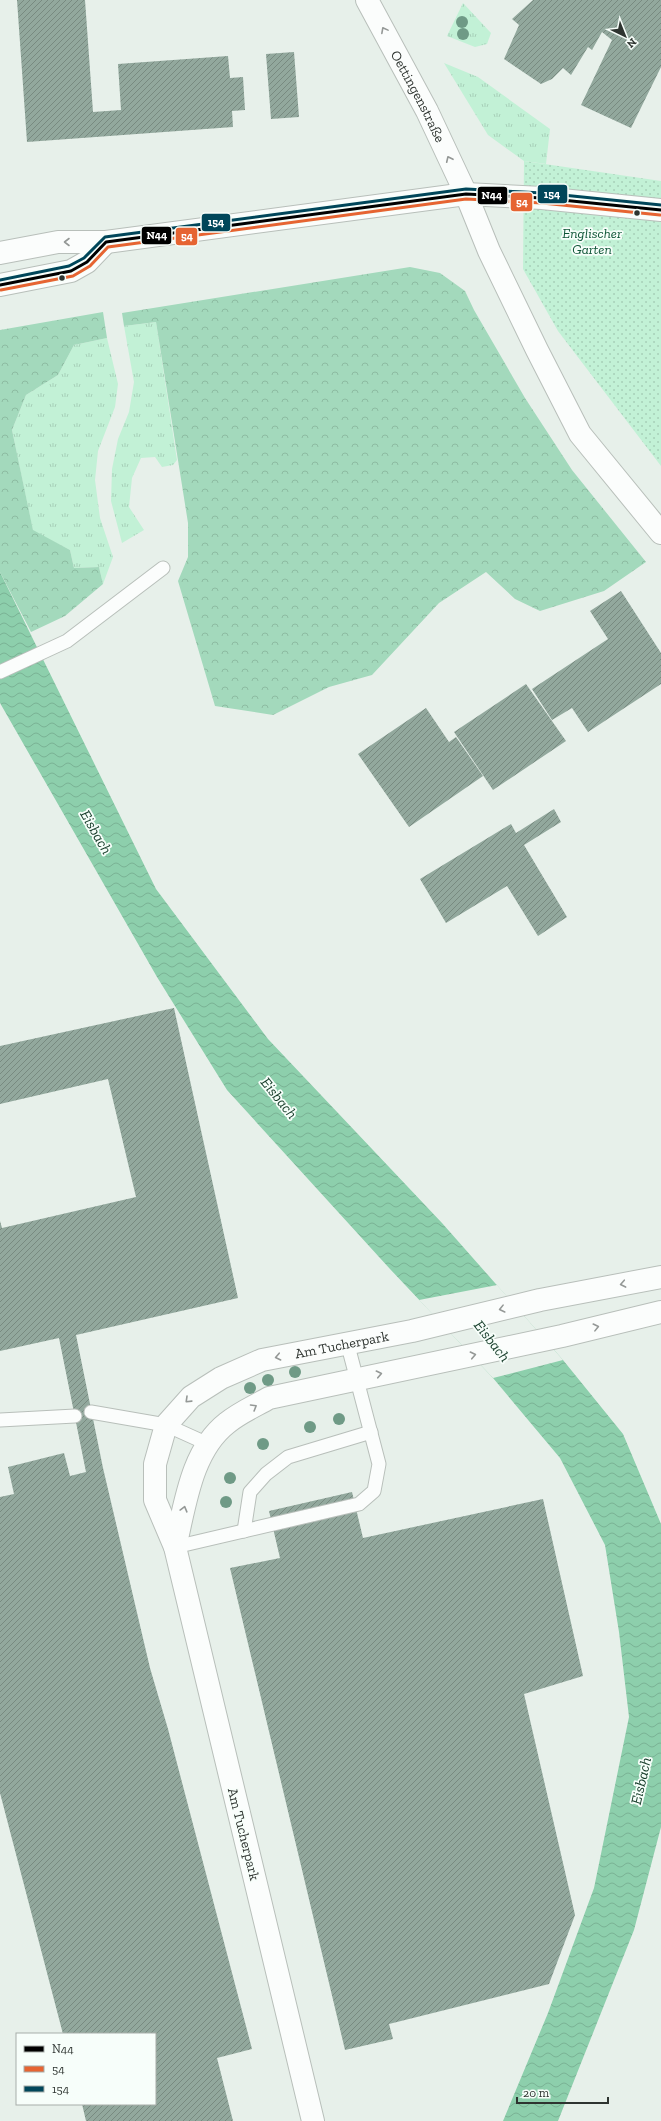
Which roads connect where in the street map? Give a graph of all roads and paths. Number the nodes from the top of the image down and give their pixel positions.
1 (367, 0) edge
2 (466, 194) junction
3 (661, 210) edge
4 (106, 242) junction
5 (0, 253) edge
6 (0, 285) edge
7 (661, 533) edge
8 (163, 568) dead end
9 (0, 672) edge
10 (661, 1276) edge
11 (661, 1312) edge
12 (347, 1342) junction
13 (356, 1379) junction
14 (91, 1412) dead end
15 (75, 1416) dead end
16 (0, 1420) edge
17 (166, 1425) junction
18 (371, 1432) junction
19 (208, 1444) junction
20 (244, 1531) junction
21 (175, 1547) junction
22 (313, 2121) edge

2 -> 1 street, Oettingenstraße
2 - 3 street
2 - 4 street
2 - 7 street, Oettingenstraße
4 -> 5 street
4 - 6 street
8 - 9 lane
10 -> 12 street, Am Tucherpark
13 -> 11 street, Am Tucherpark
12 - 13 lane
12 -> 17 street, Am Tucherpark
13 - 18 lane
19 -> 13 street, Am Tucherpark
14 - 17 lane
15 - 16 lane
17 - 19 lane
17 - 21 street, Am Tucherpark
18 - 20 lane
18 - 20 lane
21 -> 19 street, Am Tucherpark
20 - 21 lane
21 - 22 street, Am Tucherpark

